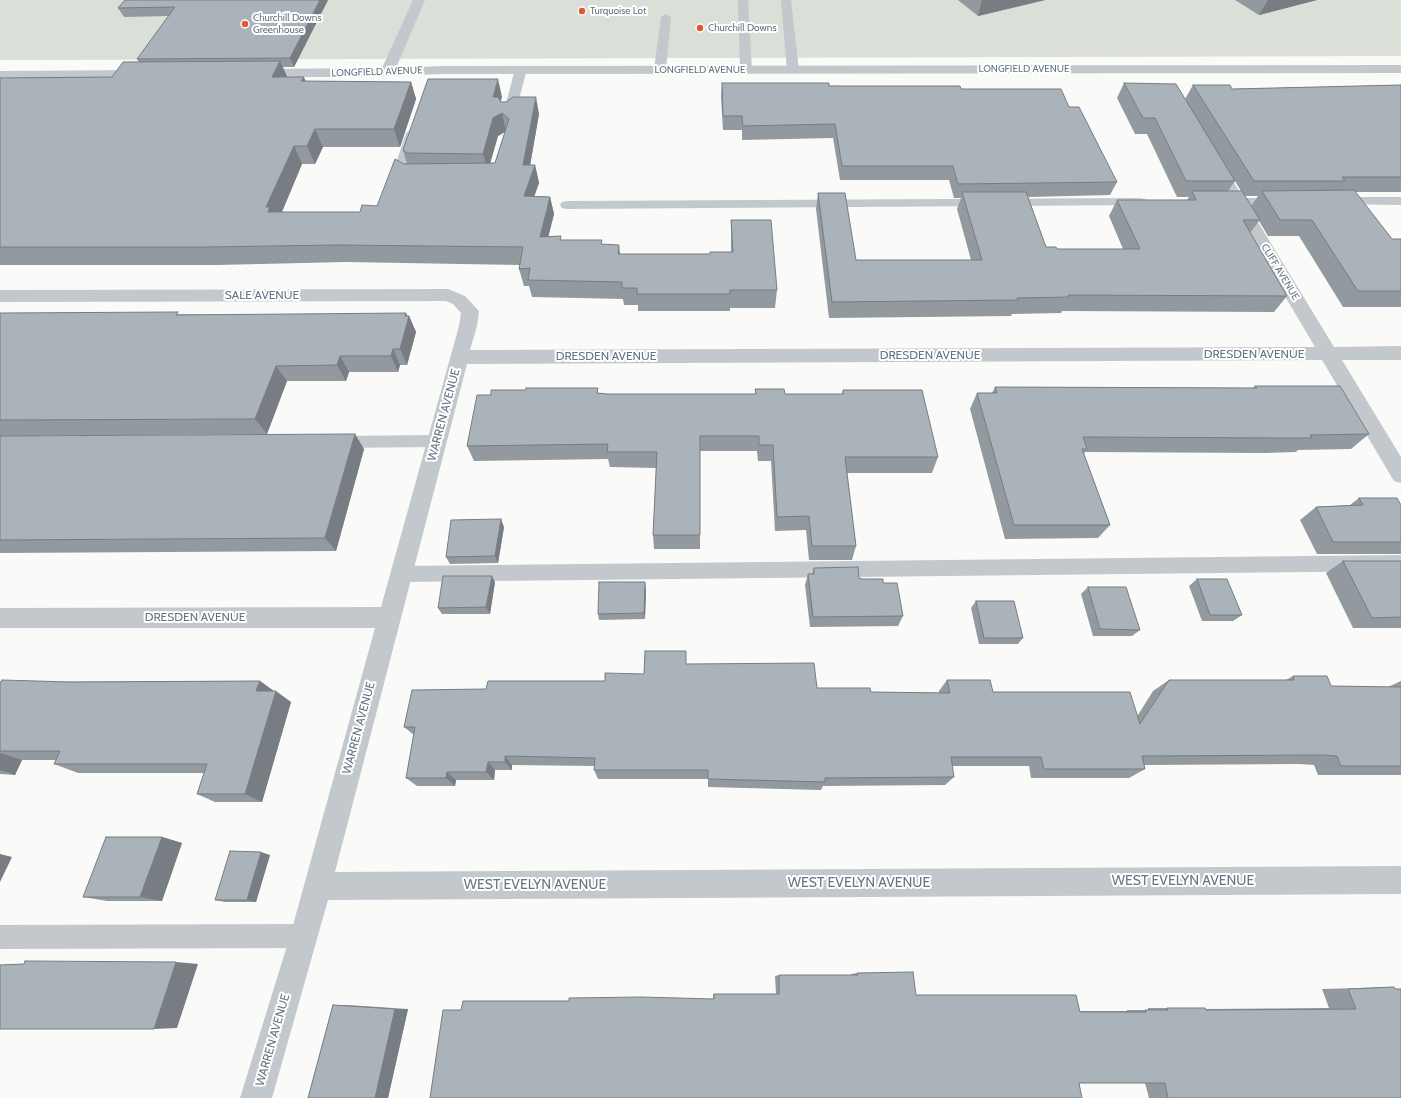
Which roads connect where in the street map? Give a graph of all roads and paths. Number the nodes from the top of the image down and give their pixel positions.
1 (419, 0) edge
2 (743, 0) edge
3 (786, 0) edge
4 (666, 17) dead end
5 (1401, 68) edge
6 (521, 69) junction
7 (660, 69) junction
8 (434, 70) junction
9 (746, 70) junction
10 (793, 70) junction
11 (387, 72) junction
12 (161, 74) edge
13 (240, 74) edge
14 (0, 75) edge
15 (429, 84) edge
16 (510, 115) edge
17 (417, 119) edge
18 (1206, 149) edge
19 (426, 176) edge
20 (1323, 201) edge
21 (1401, 201) edge
22 (1150, 202) edge
23 (1214, 202) edge
24 (1238, 202) junction
25 (1292, 202) edge
26 (567, 205) dead end
27 (0, 296) edge
28 (1328, 353) junction
29 (1401, 353) edge
30 (459, 357) junction
31 (436, 441) junction
32 (317, 442) edge
33 (1401, 475) edge
34 (1401, 563) edge
35 (400, 574) junction
36 (389, 617) junction
37 (0, 618) edge
38 (1401, 880) edge
39 (317, 886) junction
40 (304, 936) junction
41 (0, 937) edge
42 (256, 1098) edge

1 - 11 street
2 - 9 lane
3 - 10 lane
4 - 7 lane
5 - 10 street, LONGFIELD AVENUE
6 - 7 street, LONGFIELD AVENUE
6 - 8 street, LONGFIELD AVENUE
6 - 16 lane
7 - 9 street, LONGFIELD AVENUE
8 - 11 street, LONGFIELD AVENUE
8 - 15 lane
9 - 10 street, LONGFIELD AVENUE
11 - 13 street, LONGFIELD AVENUE
12 - 14 street
17 - 19 lane
18 - 24 street, CLIFF AVENUE
20 - 21 lane
22 - 26 lane
23 - 24 lane
24 - 25 lane
24 - 28 street, CLIFF AVENUE
27 - 30 street, SALE AVENUE
28 - 29 street, DRESDEN AVENUE
28 - 30 street, DRESDEN AVENUE
28 - 33 street, CLIFF AVENUE
30 - 31 street, WARREN AVENUE
31 - 32 lane
31 - 35 street, WARREN AVENUE
34 - 35 lane
35 - 36 street, WARREN AVENUE
36 - 37 street, DRESDEN AVENUE
36 - 39 street, WARREN AVENUE
38 - 39 street, WEST EVELYN AVENUE
39 - 40 street, WARREN AVENUE
40 - 41 lane
40 - 42 street, WARREN AVENUE

